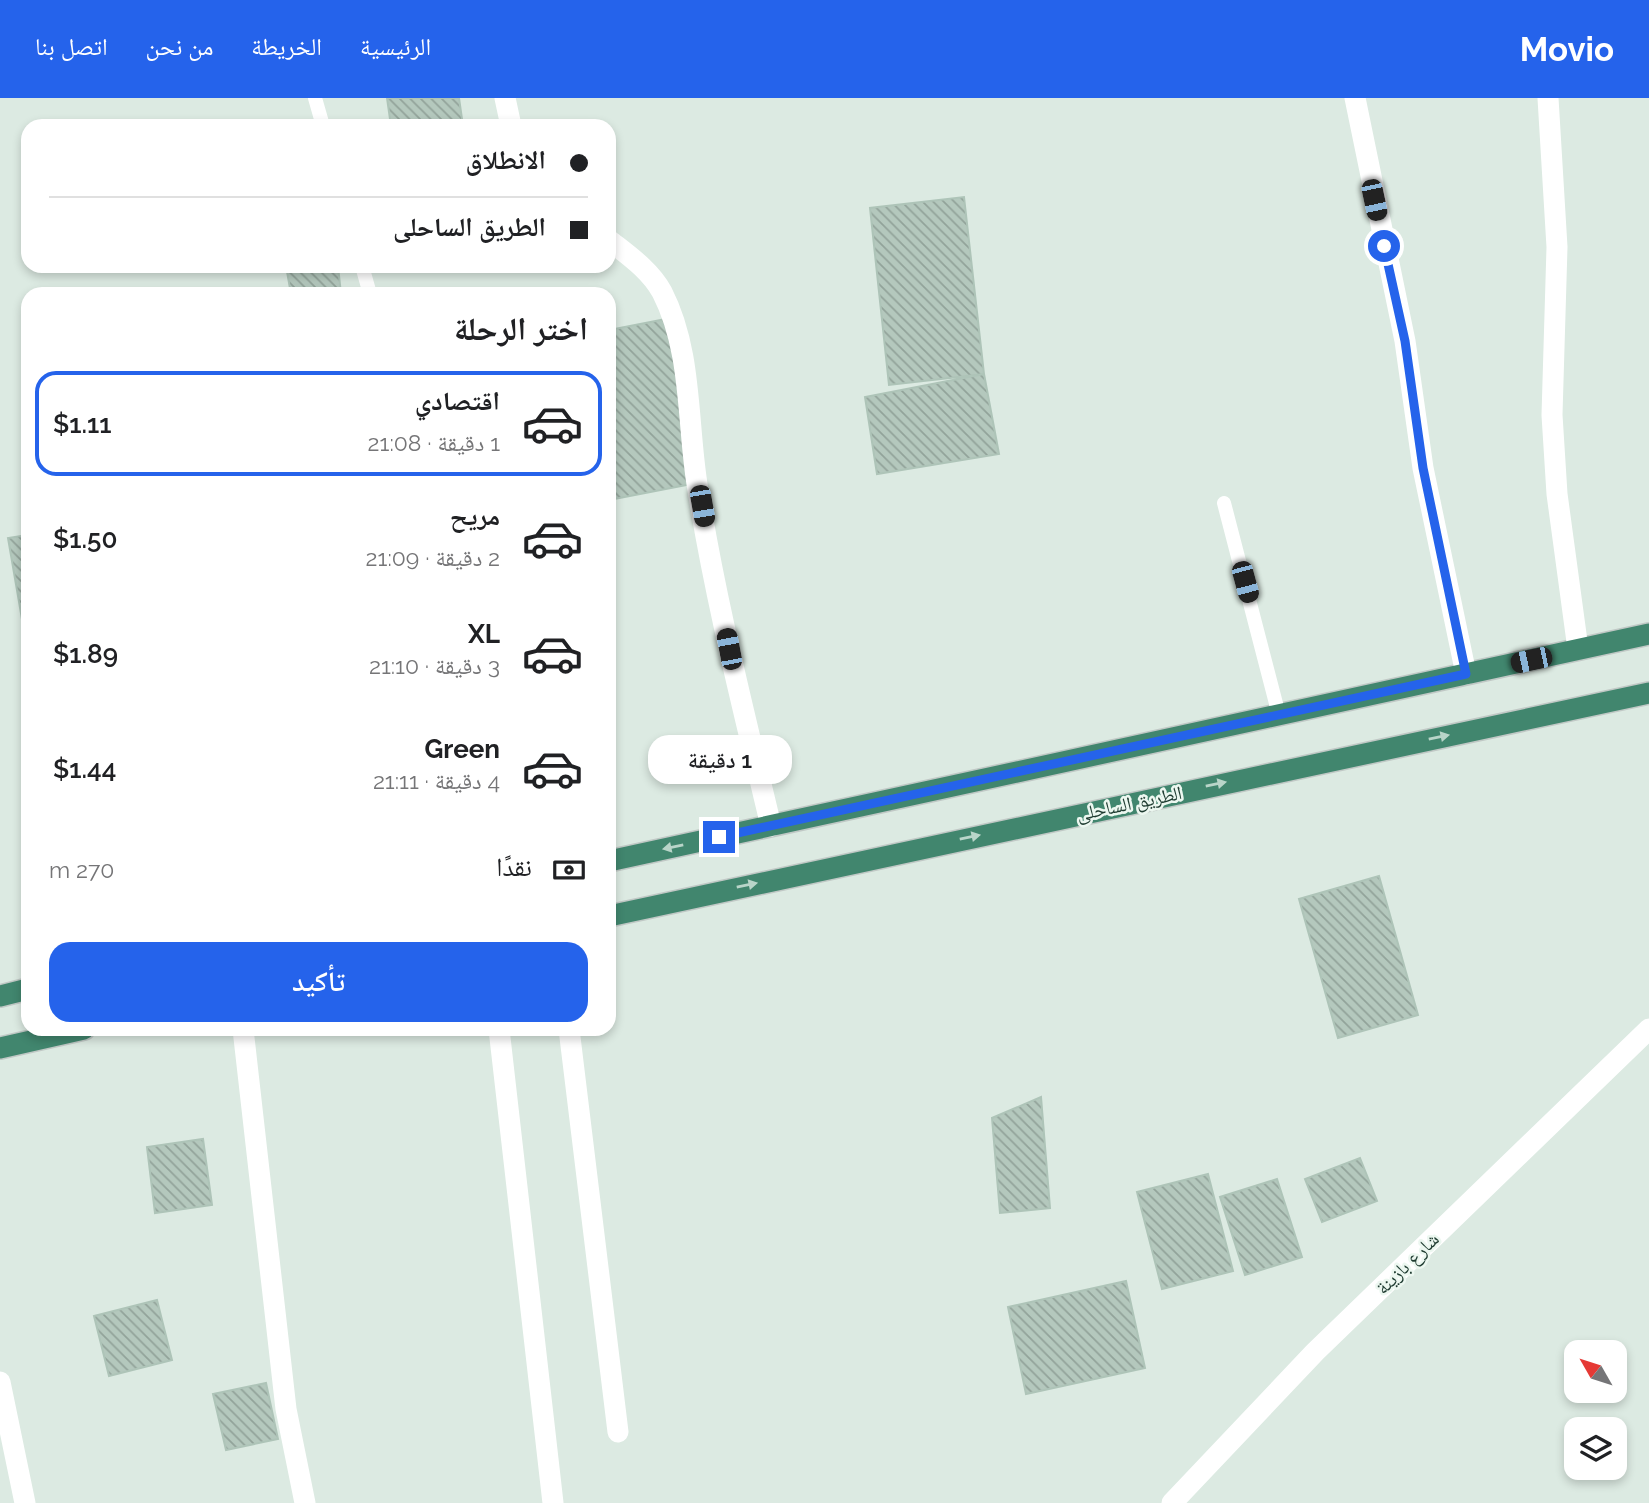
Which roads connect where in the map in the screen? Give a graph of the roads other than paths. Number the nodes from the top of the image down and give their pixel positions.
1 (316, 98) edge
2 (505, 98) edge
3 (1355, 98) edge
4 (1548, 98) edge
5 (321, 119) edge
6 (510, 119) edge
7 (616, 245) edge
8 (1224, 503) dead end
9 (1649, 634) edge
10 (1578, 649) junction
11 (1466, 674) junction
12 (1649, 693) edge
13 (1279, 715) junction
14 (771, 826) junction
15 (616, 859) edge
16 (616, 914) edge
17 (21, 991) edge
18 (0, 996) edge
19 (1649, 1029) edge
20 (52, 1036) edge
21 (244, 1036) edge
22 (500, 1036) edge
23 (570, 1036) edge
24 (0, 1048) edge
25 (0, 1382) edge
26 (618, 1432) dead end
27 (25, 1503) edge
28 (305, 1503) edge
29 (553, 1503) edge
30 (1172, 1503) edge

1 - 5 lane
2 - 6 street
3 - 11 street
4 - 10 street
7 - 14 street
8 - 13 lane
9 - 10 highway
10 - 11 highway
11 - 13 highway
16 -> 12 highway, الطريق الساحلى
13 - 14 highway
14 -> 15 highway
17 - 18 highway
19 - 30 street, شارع بازينة
20 - 24 highway
21 - 28 street
22 - 29 street
23 - 26 street
25 - 27 street

